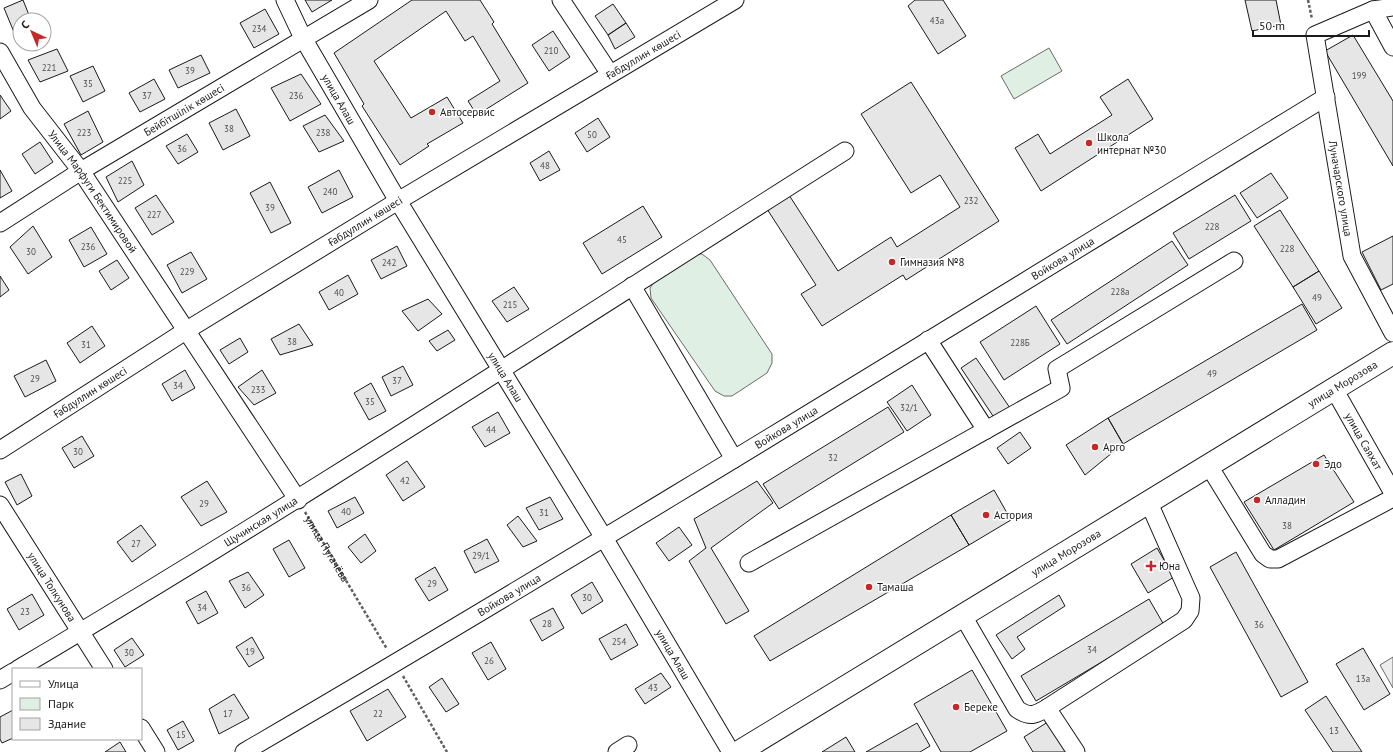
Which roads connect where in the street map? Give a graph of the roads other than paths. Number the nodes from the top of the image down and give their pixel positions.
1 (285, 0) edge
2 (369, 0) edge
3 (561, 0) edge
4 (735, 0) edge
5 (1393, 7) edge
6 (1373, 10) junction
7 (303, 38) junction
8 (1393, 47) edge
9 (0, 52) edge
10 (610, 74) junction
11 (1326, 97) junction
12 (845, 151) dead end
13 (81, 171) junction
14 (398, 201) junction
15 (0, 222) edge
16 (1234, 261) dead end
17 (632, 286) junction
18 (187, 330) junction
19 (1393, 333) edge
20 (928, 340) junction
21 (1393, 353) edge
22 (501, 369) junction
23 (1334, 389) junction
24 (986, 430) junction
25 (0, 450) edge
26 (734, 458) junction
27 (1209, 466) junction
28 (1393, 494) edge
29 (1393, 498) edge
30 (298, 500) junction
31 (1149, 503) junction
32 (0, 505) edge
33 (604, 538) junction
34 (749, 563) dead end
35 (963, 616) junction
36 (81, 632) junction
37 (20, 668) edge
38 (103, 668) edge
39 (12, 673) edge
40 (0, 680) edge
41 (1048, 708) junction
42 (142, 730) edge
43 (763, 746) edge
44 (156, 752) edge
45 (244, 752) edge
46 (731, 752) edge
47 (739, 752) edge
48 (1076, 752) edge

1 - 7 street, улица Алаш
2 - 7 street, Бейбітшілік көшесі
3 - 10 street
4 - 10 street, Ғабдуллин көшесі
5 - 6 street
6 - 8 street
6 - 11 street, Луначарского улица
7 - 13 street, Бейбітшілік көшесі
7 - 14 street, улица Алаш
9 - 13 street, Улица Марфуги Бектимировой
10 - 14 street, Ғабдуллин көшесі
11 - 19 street, Луначарского улица
11 - 20 street, Войкова улица
12 - 17 street, Щучинская улица
13 - 15 street, Бейбітшілік көшесі
13 - 18 street, Улица Марфуги Бектимировой
14 - 18 street, Ғабдуллин көшесі
14 - 22 street, улица Алаш
16 - 24 street
17 - 22 street, Щучинская улица
17 - 26 street
18 - 25 street, Ғабдуллин көшесі
18 - 30 street
20 - 24 street
20 - 26 street, Войкова улица
21 - 23 main road, улица Морозова
22 - 30 street, Щучинская улица
22 - 33 street, улица Алаш
23 - 27 main road, улица Морозова
23 - 28 street, улица Саяхат
24 - 34 street
26 - 33 street, Войкова улица
27 - 29 street
27 - 31 main road, улица Морозова
30 - 36 street, Щучинская улица
31 - 35 main road, улица Морозова
31 - 41 street
32 - 36 street, улица Толкунова
33 - 45 street, Войкова улица
33 - 46 street, улица Алаш
35 - 41 street
35 - 43 main road, улица Морозова
36 - 37 street, Щучинская улица
36 - 38 street, улица Толкунова
39 - 40 street
41 - 48 street
42 - 44 street
43 - 47 main road, улица Морозова

